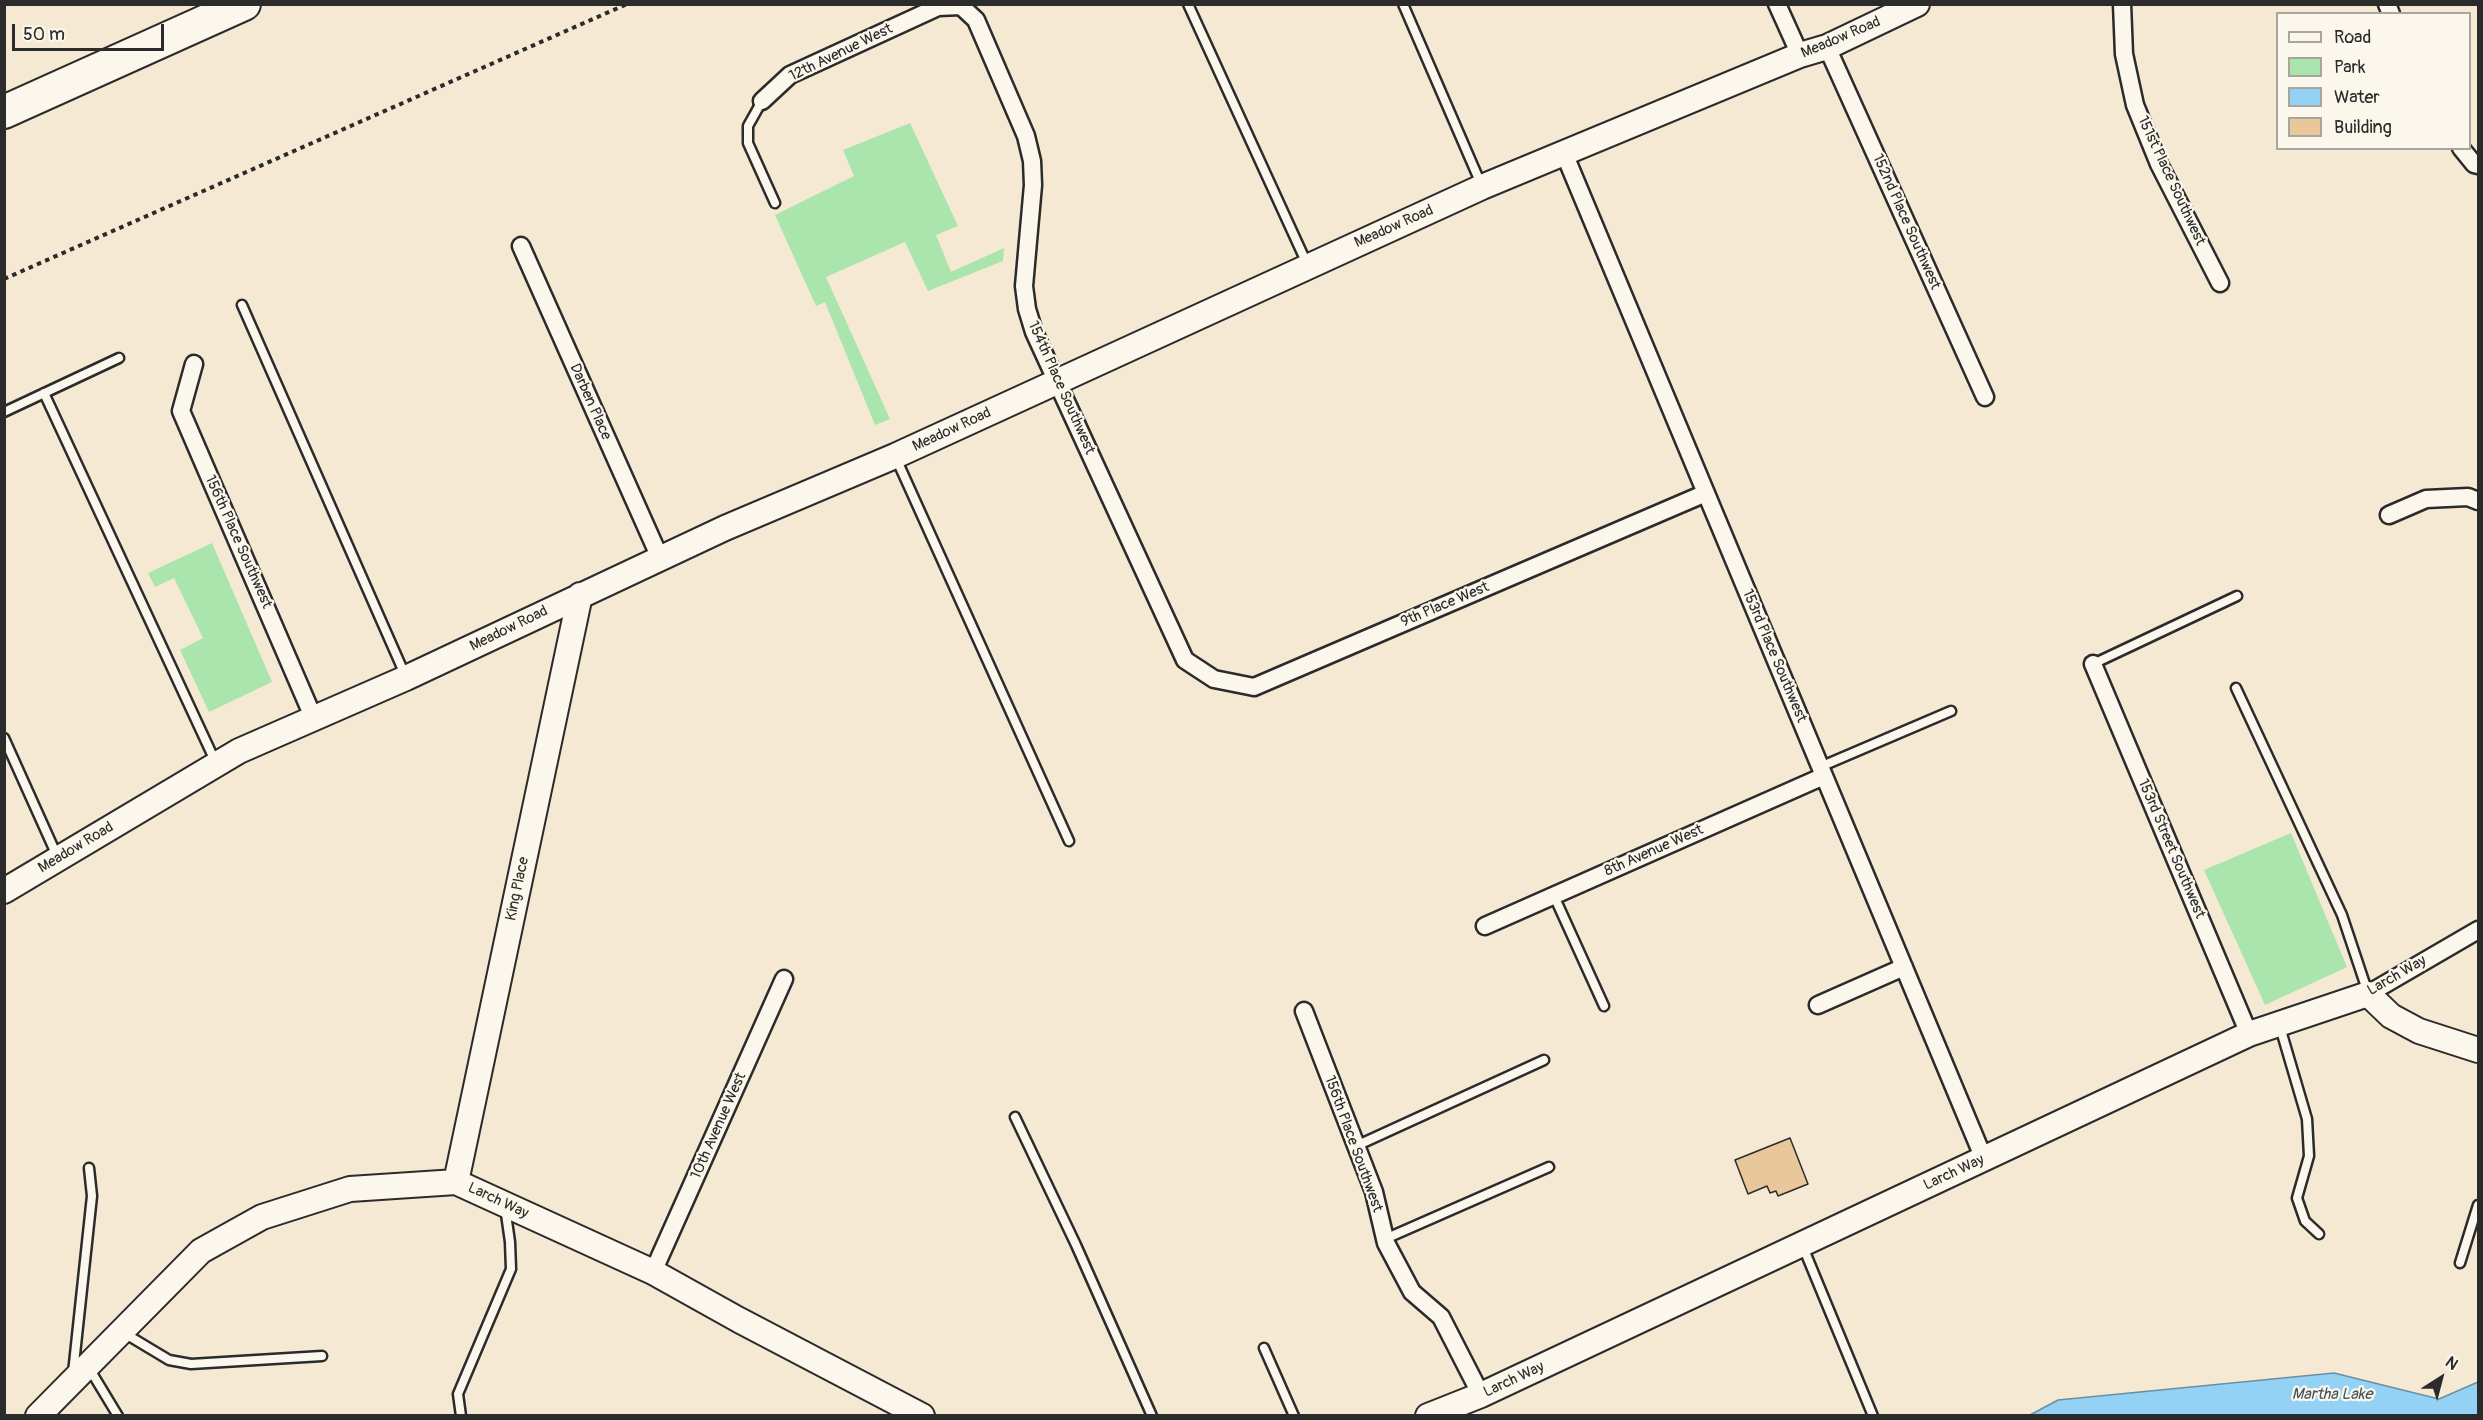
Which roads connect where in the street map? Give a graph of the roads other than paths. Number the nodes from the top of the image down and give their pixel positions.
1 (244, 4) edge
2 (1188, 4) edge
3 (1403, 4) edge
4 (1777, 4) edge
5 (1917, 4) edge
6 (2121, 4) edge
7 (961, 6) joint
8 (1827, 47) junction
9 (1800, 55) junction
10 (762, 101) joint
11 (4, 112) edge
12 (2462, 150) edge
13 (1564, 153) junction
14 (2476, 164) edge
15 (1482, 187) junction
16 (775, 202) dead end
17 (521, 246) dead end
18 (1308, 266) junction
19 (2220, 284) dead end
20 (242, 305) dead end
21 (118, 358) dead end
22 (194, 364) dead end
23 (1057, 381) junction
24 (44, 393) junction
25 (1985, 397) dead end
26 (4, 412) edge
27 (895, 456) junction
28 (1706, 493) junction
29 (2478, 501) edge
30 (2389, 515) dead end
31 (660, 558) junction
32 (580, 595) junction
33 (2237, 596) dead end
34 (1185, 660) joint
35 (2093, 664) joint
36 (406, 678) junction
37 (2236, 688) dead end
38 (1951, 711) dead end
39 (314, 718) junction
40 (4, 738) edge
41 (217, 764) junction
42 (1822, 772) junction
43 (1069, 841) dead end
44 (58, 858) junction
45 (4, 891) edge
46 (1554, 896) junction
47 (1485, 926) dead end
48 (2478, 930) edge
49 (1904, 968) junction
50 (784, 979) dead end
51 (2368, 994) junction
52 (1818, 1005) dead end
53 (1604, 1006) dead end
54 (1304, 1011) dead end
55 (2279, 1024) junction
56 (2249, 1034) junction
57 (2478, 1050) edge
58 (1544, 1060) dead end
59 (1015, 1117) dead end
60 (1356, 1146) junction
61 (1984, 1159) junction
62 (1549, 1167) dead end
63 (89, 1168) dead end
64 (456, 1182) junction
65 (504, 1204) junction
66 (2478, 1205) edge
67 (2319, 1234) dead end
68 (1385, 1239) junction
69 (1802, 1244) junction
70 (2460, 1263) dead end
71 (653, 1272) junction
72 (121, 1331) junction
73 (1263, 1348) dead end
74 (322, 1356) dead end
75 (79, 1373) junction
76 (1481, 1395) junction
77 (38, 1416) edge
78 (118, 1416) edge
79 (461, 1416) edge
80 (922, 1416) edge
81 (1152, 1416) edge
82 (1294, 1416) edge
83 (1428, 1416) edge
84 (1873, 1416) edge

1 - 11 highway
2 - 18 lane
3 - 15 lane
4 - 9 street
5 - 8 street, Meadow Road
6 - 19 street, 151st Place Southwest
7 - 10 street, 12th Avenue West
7 - 23 street, 154th Place Southwest
8 - 9 street, Meadow Road
8 - 25 street, 152nd Place Southwest
9 - 13 street, Meadow Road
10 - 16 lane
12 - 14 street
13 - 15 street, Meadow Road
13 - 28 street, 153rd Place Southwest
15 - 18 street, Meadow Road
17 - 31 street, Darben Place
18 - 23 street, Meadow Road
20 - 36 lane
21 - 24 lane
22 - 39 street, 156th Place Southwest
23 - 27 street, Meadow Road
23 - 34 street, 154th Place Southwest
24 - 26 lane
24 - 41 lane
27 - 31 street, Meadow Road
27 - 43 lane
28 - 34 street, 9th Place West
28 - 42 street, 153rd Place Southwest
29 - 30 street
31 - 32 street, Meadow Road
32 - 36 street, Meadow Road
32 - 64 street, King Place
33 - 35 lane
35 - 56 street, 153rd Street Southwest
36 - 39 street, Meadow Road
37 - 51 lane
38 - 42 lane
39 - 41 street, Meadow Road
40 - 44 lane
41 - 44 street, Meadow Road
42 - 46 street, 8th Avenue West
42 - 49 street, 153rd Place Southwest
44 - 45 street, Meadow Road
46 - 47 street, 8th Avenue West
46 - 53 lane
48 - 51 street, Larch Way
49 - 52 street
49 - 61 street, 153rd Place Southwest
50 - 71 street, 10th Avenue West
51 - 55 street, Larch Way
51 - 57 street
54 - 60 street, 156th Place Southwest
55 - 56 street, Larch Way
55 - 67 lane
56 - 61 street, Larch Way
58 - 60 lane
59 - 81 lane
60 - 68 street, 156th Place Southwest
61 - 69 street, Larch Way
62 - 68 lane
63 - 75 lane
64 - 65 street, Larch Way
64 - 72 street, Larch Way
65 - 71 street, Larch Way
65 - 79 lane
66 - 70 lane
68 - 76 street, 156th Place Southwest
69 - 76 street, Larch Way
69 - 84 lane
71 - 80 street, Larch Way
72 - 74 lane
72 - 75 street, Larch Way
73 - 82 lane
75 - 77 street, Larch Way
75 - 78 lane
76 - 83 street, Larch Way

